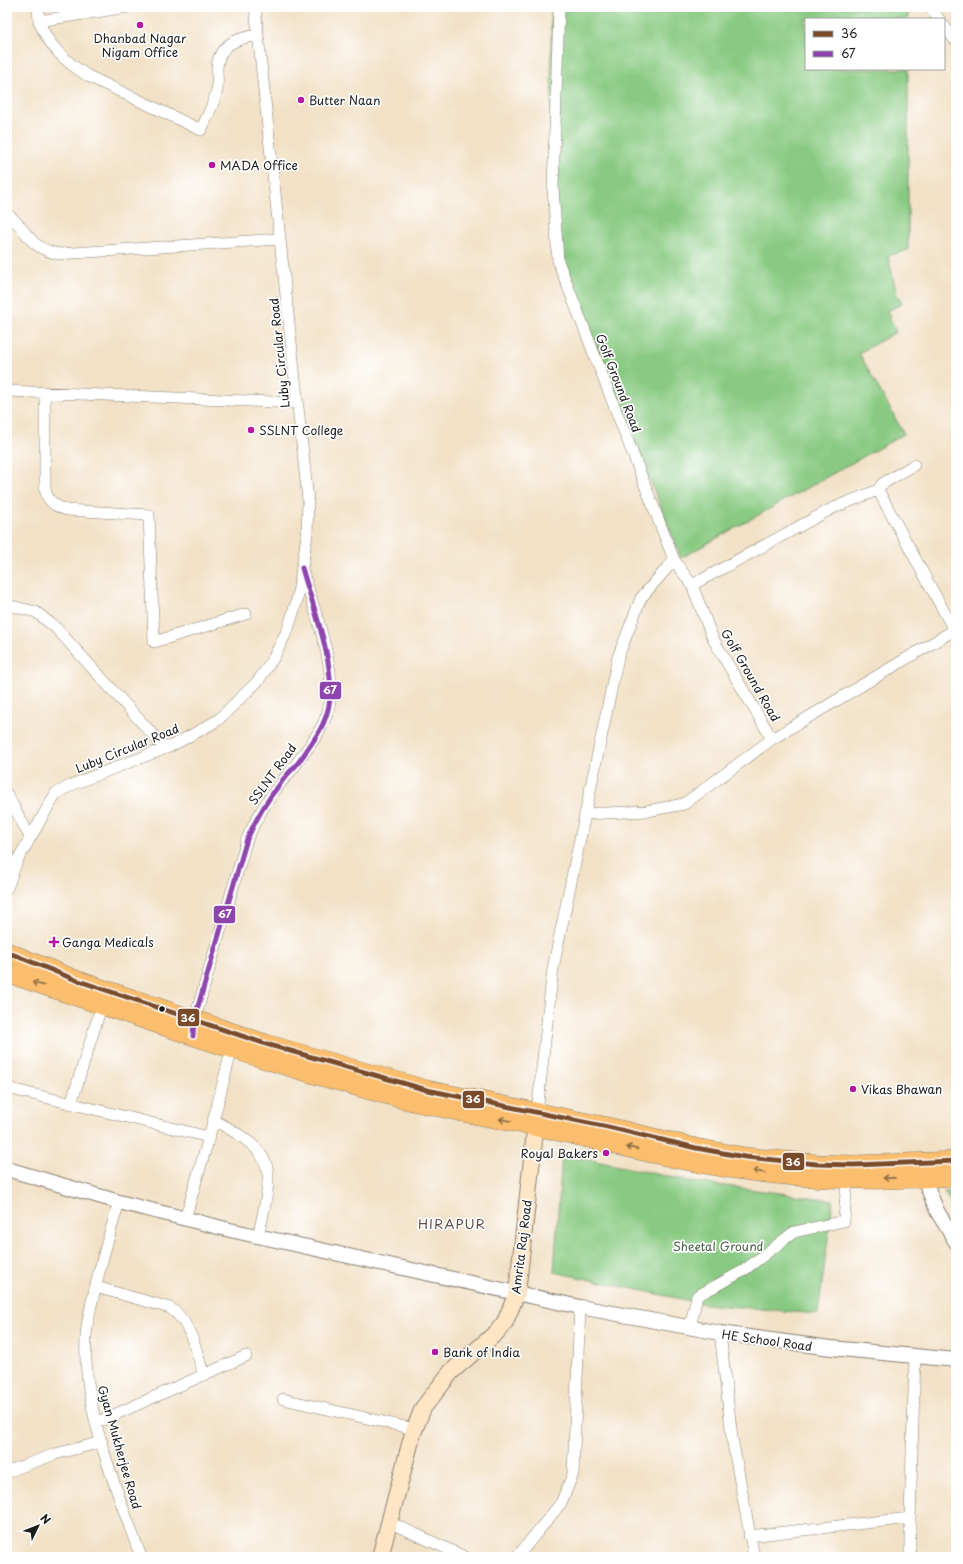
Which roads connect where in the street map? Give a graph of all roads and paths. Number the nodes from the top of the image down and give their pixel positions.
1 (38, 7) edge
2 (128, 7) edge
3 (254, 7) edge
4 (559, 7) edge
5 (930, 7) edge
6 (938, 18) edge
7 (39, 21) junction
8 (945, 27) edge
9 (258, 35) junction
10 (956, 41) edge
11 (7, 214) edge
12 (280, 239) junction
13 (7, 391) edge
14 (45, 392) junction
15 (298, 403) junction
16 (914, 465) dead end
17 (878, 490) junction
18 (674, 560) junction
19 (302, 568) junction
20 (692, 585) junction
21 (7, 605) edge
22 (246, 614) dead end
23 (955, 630) edge
24 (772, 739) junction
25 (165, 748) junction
26 (7, 794) edge
27 (586, 814) junction
28 (30, 837) junction
29 (7, 888) edge
30 (7, 952) edge
31 (7, 973) edge
32 (102, 1004) junction
33 (193, 1028) junction
34 (232, 1048) junction
35 (7, 1088) edge
36 (71, 1104) junction
37 (214, 1120) junction
38 (536, 1120) junction
39 (209, 1137) junction
40 (956, 1161) edge
41 (7, 1169) edge
42 (920, 1170) junction
43 (956, 1176) edge
44 (847, 1178) junction
45 (119, 1202) junction
46 (185, 1219) junction
47 (258, 1237) junction
48 (956, 1242) edge
49 (96, 1287) junction
50 (517, 1293) junction
51 (580, 1307) junction
52 (690, 1328) junction
53 (720, 1334) junction
54 (246, 1356) dead end
55 (915, 1357) junction
56 (956, 1360) edge
57 (204, 1375) junction
58 (283, 1399) dead end
59 (96, 1423) junction
60 (414, 1429) junction
61 (102, 1442) junction
62 (7, 1472) edge
63 (910, 1518) junction
64 (389, 1522) junction
65 (749, 1536) junction
66 (141, 1557) edge
67 (380, 1557) edge
68 (464, 1557) edge
69 (517, 1557) edge
70 (754, 1557) edge
71 (910, 1557) edge

1 - 7 street
2 - 7 street
3 - 9 street, Luby Circular Road
4 - 18 street, Golf Ground Road
5 - 6 street
7 - 9 street
8 - 10 street
9 - 12 street, Luby Circular Road
11 - 12 street
12 - 15 street, Luby Circular Road
13 - 14 street
14 - 15 street
14 - 22 street
15 - 19 street, Luby Circular Road
16 - 17 street
17 - 20 street
17 - 23 street
18 - 20 street, Golf Ground Road
18 - 27 street
19 - 25 street, Luby Circular Road
19 - 33 street, SSLNT Road
20 - 24 street, Golf Ground Road
21 - 25 street
23 - 24 street
24 - 27 street
25 - 28 street, Luby Circular Road
26 - 28 street
27 - 38 street
28 - 29 street, Luby Circular Road
30 - 33 highway
32 -> 31 highway
32 - 33 highway
32 - 36 street
33 - 34 highway
33 - 38 highway
34 - 37 street
38 -> 34 highway
35 - 36 street
36 - 39 street
37 - 39 street
37 - 47 street
38 - 42 highway
44 -> 38 highway
38 - 50 main road, Amrita Raj Road
39 - 46 street
40 - 42 highway
41 - 45 street, HE School Road
42 - 43 highway
42 -> 44 highway
42 - 48 street
44 - 52 street
45 - 46 street, HE School Road
45 - 49 street, Gyan Mukherjee Road
46 - 47 street, HE School Road
47 - 50 street, HE School Road
49 - 57 street
49 - 59 street, Gyan Mukherjee Road
50 - 51 street, HE School Road
50 - 60 main road, Amrita Raj Road
51 - 52 street, HE School Road
51 - 69 street
52 - 53 street, HE School Road
53 - 55 street, HE School Road
53 - 65 street
54 - 57 street
55 - 56 street, HE School Road
55 - 63 street
57 - 59 street
58 - 60 street
59 - 61 street, Gyan Mukherjee Road
60 - 64 main road, Amrita Raj Road
61 - 62 street
61 - 66 street, Gyan Mukherjee Road
63 - 65 street
63 - 71 street
64 - 67 main road, Amrita Raj Road
64 - 68 street
65 - 70 street

